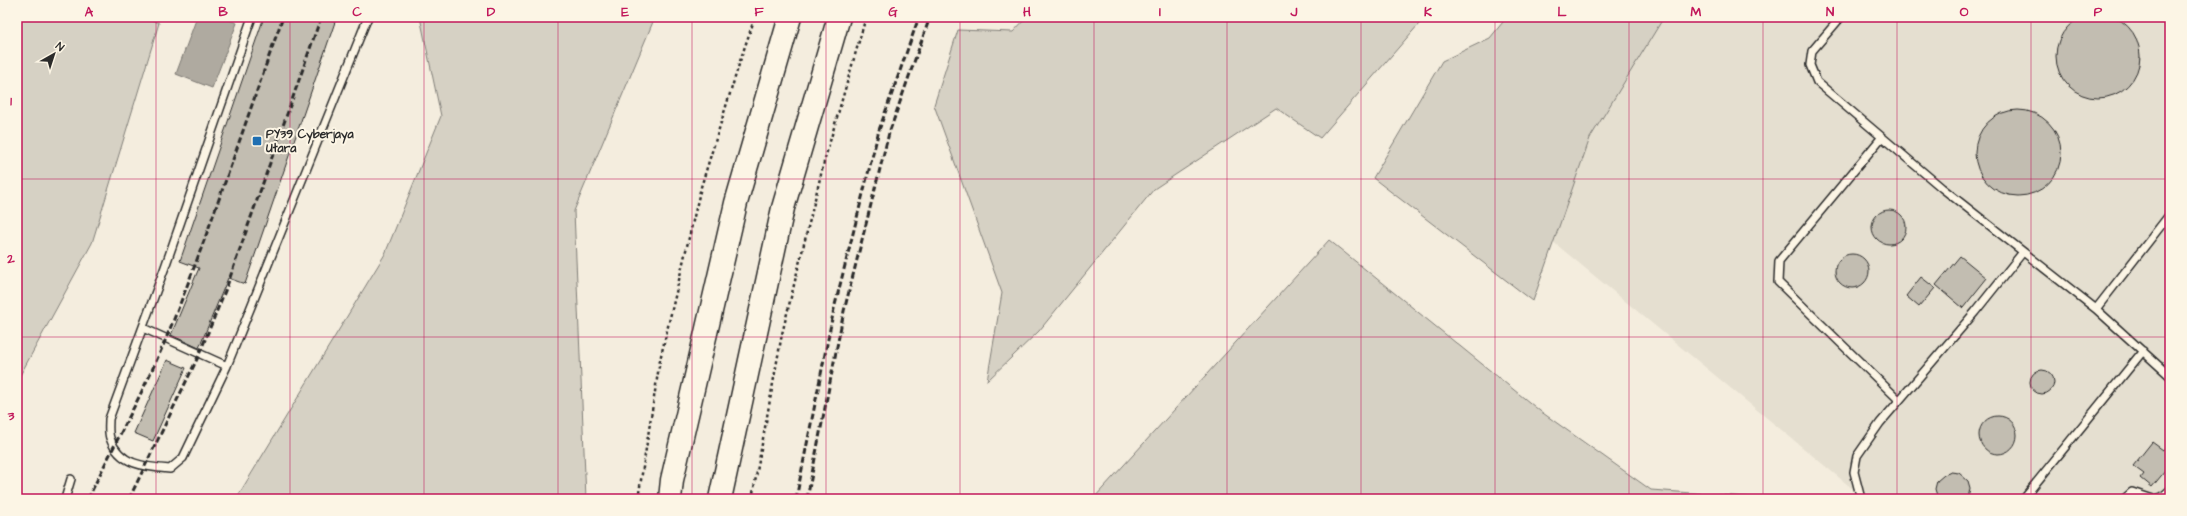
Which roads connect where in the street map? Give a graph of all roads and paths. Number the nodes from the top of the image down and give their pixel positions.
1 (252, 17) edge
2 (368, 17) edge
3 (756, 17) edge
4 (790, 17) edge
5 (839, 17) edge
6 (866, 17) edge
7 (1841, 17) edge
8 (1882, 137) junction
9 (2170, 214) edge
10 (2023, 252) junction
11 (2096, 309) junction
12 (143, 328) junction
13 (2143, 351) junction
14 (227, 366) junction
15 (2169, 374) edge
16 (1899, 400) junction
17 (71, 479) dead end
18 (2170, 490) edge
19 (65, 499) edge
20 (638, 499) edge
21 (670, 499) edge
22 (720, 499) edge
23 (752, 499) edge
24 (1861, 499) edge
25 (2022, 499) edge
26 (2124, 499) edge
27 (2154, 499) edge

1 - 12 lane
2 - 14 lane
3 - 20 path
4 - 21 highway
5 - 22 highway
6 - 23 path
7 - 8 lane
8 - 10 lane
8 - 16 lane
9 - 11 lane
10 - 11 lane
10 - 16 lane
11 - 13 lane
12 - 14 lane
12 - 14 lane
13 - 15 lane
13 - 25 lane
16 - 24 lane
17 - 19 lane
18 - 27 lane
26 - 27 lane

